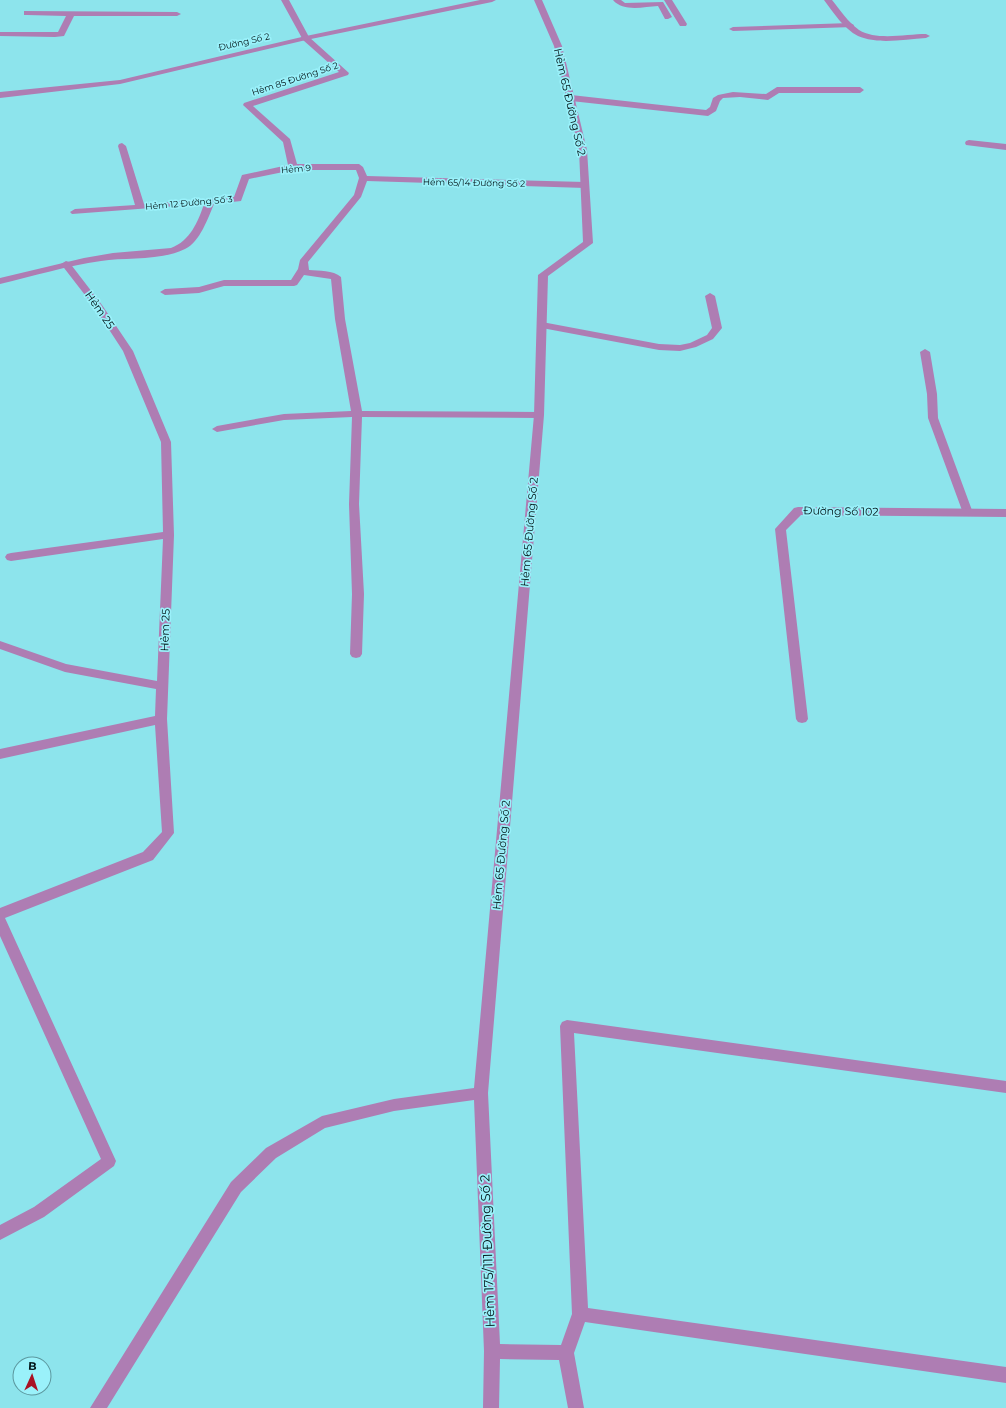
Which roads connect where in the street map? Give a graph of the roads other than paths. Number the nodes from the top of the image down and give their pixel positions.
1 (285, 0) edge
2 (492, 0) edge
3 (538, 0) edge
4 (617, 0) edge
5 (668, 0) edge
6 (828, 0) edge
7 (26, 13) dead end
8 (71, 14) junction
9 (177, 14) dead end
10 (668, 17) dead end
11 (683, 24) dead end
12 (850, 25) junction
13 (733, 29) dead end
14 (0, 34) edge
15 (926, 36) dead end
16 (306, 38) junction
17 (860, 90) dead end
18 (0, 95) edge
19 (571, 98) junction
20 (969, 142) dead end
21 (122, 146) dead end
22 (1006, 147) edge
23 (293, 167) junction
24 (363, 178) junction
25 (586, 185) junction
26 (238, 199) joint
27 (210, 201) junction
28 (140, 207) junction
29 (75, 212) dead end
30 (66, 264) junction
31 (303, 269) junction
32 (0, 281) edge
33 (165, 292) dead end
34 (710, 296) dead end
35 (542, 325) junction
36 (925, 352) dead end
37 (357, 414) junction
38 (539, 415) junction
39 (217, 429) dead end
40 (968, 513) junction
41 (1006, 513) edge
42 (169, 535) junction
43 (10, 557) dead end
44 (0, 645) edge
45 (356, 654) dead end
46 (162, 686) junction
47 (162, 719) junction
48 (802, 719) dead end
49 (0, 754) edge
50 (0, 914) edge
51 (0, 921) edge
52 (1006, 1087) edge
53 (481, 1093) junction
54 (0, 1232) edge
55 (580, 1314) junction
56 (492, 1351) junction
57 (566, 1353) junction
58 (1006, 1375) edge
59 (98, 1408) edge
60 (491, 1408) edge
61 (576, 1408) edge

1 - 16 street
2 - 16 street, Đường Số 2
3 - 19 street, Hẻm 65 Đường Số 2
4 - 10 street
5 - 11 street
6 - 12 street
7 - 8 street
8 - 9 street
8 - 14 street
12 - 13 street
12 - 15 street
16 - 18 street, Đường Số 2
16 - 23 street, Hẻm 85 Đường Số 2
17 - 19 street
19 - 25 street, Hẻm 65 Đường Số 2
20 - 22 street
21 - 28 street, Hẻm 12 Đường Số 3
23 - 24 street, Hẻm 9
23 - 26 street, Hẻm 9
24 - 25 street, Hẻm 65/14 Đường Số 2
24 - 31 street
25 - 35 street, Hẻm 65 Đường Số 2
26 - 27 street, Hẻm 12 Đường Số 3
27 - 28 street, Hẻm 12 Đường Số 3
27 - 30 street
28 - 29 street, Hẻm 12 Đường Số 3
30 - 32 street
30 - 42 street, Hẻm 25
31 - 33 street
31 - 37 street
34 - 35 street
35 - 38 street, Hẻm 65 Đường Số 2
36 - 40 street
37 - 38 street
37 - 39 street
37 - 45 street
38 - 53 street, Hẻm 65 Đường Số 2
40 - 41 street, Đường Số 102
40 - 48 street, Đường Số 102
42 - 43 street
42 - 46 street, Hẻm 25
44 - 46 street
46 - 47 street, Hẻm 25
47 - 49 street
47 - 50 street, Hẻm 25
51 - 54 street
52 - 55 street
53 - 56 street, Hẻm 175/111 Đường Số 2
53 - 59 street
55 - 57 street
55 - 58 street
56 - 57 street
56 - 60 street, Hẻm 175/111 Đường Số 2
57 - 61 street

